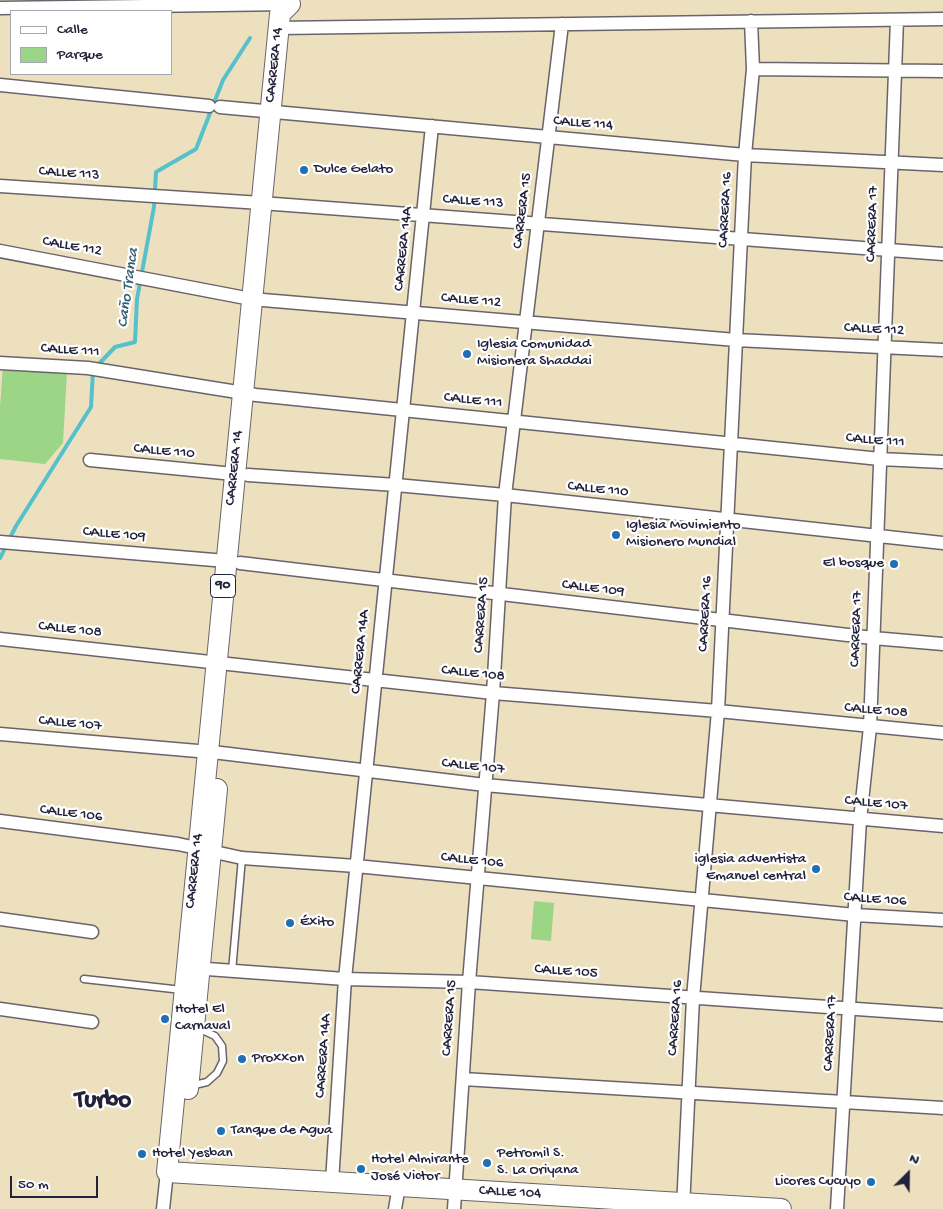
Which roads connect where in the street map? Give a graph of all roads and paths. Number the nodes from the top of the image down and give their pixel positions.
1 (290, 2) edge
2 (0, 8) edge
3 (943, 19) edge
4 (897, 20) junction
5 (751, 21) junction
6 (562, 24) junction
7 (285, 28) junction
8 (753, 69) junction
9 (895, 71) junction
10 (943, 72) edge
11 (0, 85) edge
12 (277, 113) junction
13 (432, 126) junction
14 (548, 137) junction
15 (745, 155) junction
16 (892, 162) junction
17 (943, 165) edge
18 (0, 186) edge
19 (268, 204) junction
20 (423, 215) junction
21 (538, 224) junction
22 (740, 239) junction
23 (888, 250) junction
24 (0, 251) edge
25 (943, 254) edge
26 (258, 300) junction
27 (413, 313) junction
28 (526, 322) junction
29 (736, 340) junction
30 (884, 347) junction
31 (943, 350) edge
32 (0, 363) edge
33 (249, 394) junction
34 (404, 410) junction
35 (514, 421) junction
36 (731, 444) junction
37 (880, 459) junction
38 (90, 460) dead end
39 (943, 462) edge
40 (241, 474) junction
41 (396, 485) junction
42 (505, 496) junction
43 (727, 520) junction
44 (877, 536) junction
45 (0, 542) edge
46 (943, 543) edge
47 (233, 562) junction
48 (386, 580) junction
49 (499, 594) junction
50 (722, 620) junction
51 (873, 638) junction
52 (0, 639) edge
53 (943, 644) edge
54 (223, 663) junction
55 (374, 679) junction
56 (493, 693) junction
57 (718, 711) junction
58 (870, 727) junction
59 (0, 734) edge
60 (943, 734) edge
61 (214, 753) junction
62 (366, 770) junction
63 (485, 785) junction
64 (711, 805) junction
65 (860, 820) junction
66 (0, 821) edge
67 (943, 826) edge
68 (204, 850) junction
69 (242, 858) junction
70 (356, 866) junction
71 (478, 878) junction
72 (702, 900) junction
73 (855, 915) junction
74 (0, 920) edge
75 (943, 920) edge
76 (92, 932) dead end
77 (193, 968) junction
78 (232, 971) junction
79 (84, 979) dead end
80 (346, 979) junction
81 (469, 982) junction
82 (183, 990) junction
83 (693, 998) junction
84 (849, 1008) junction
85 (0, 1009) edge
86 (943, 1015) edge
87 (92, 1022) dead end
88 (195, 1026) junction
89 (463, 1079) junction
90 (188, 1086) junction
91 (688, 1093) junction
92 (844, 1102) junction
93 (943, 1108) edge
94 (173, 1172) junction
95 (332, 1182) junction
96 (399, 1186) junction
97 (455, 1199) edge
98 (683, 1206) edge
99 (163, 1209) edge
100 (395, 1209) edge
101 (781, 1209) edge
102 (837, 1209) edge

1 - 2 street
1 - 7 main road, CARRERA 14 / 90
3 - 4 street
4 - 5 street
4 - 9 street, CARRERA 17
5 - 6 street
5 - 8 street, CARRERA 16
6 - 7 street
6 - 14 street, CARRERA 15
7 - 12 main road, CARRERA 14 / 90
8 - 9 street
8 - 15 street, CARRERA 16
9 - 10 street
9 - 16 street, CARRERA 17
11 - 12 street, CALLE 114
12 - 13 street, CALLE 114
12 - 19 main road, CARRERA 14 / 90
13 - 14 street, CALLE 114
13 - 20 street, CARRERA 14A
14 - 15 street, CALLE 114
14 - 21 street, CARRERA 15
15 - 16 street, CALLE 114
15 - 22 street, CARRERA 16
16 - 17 street, CALLE 114
16 - 23 street, CARRERA 17
18 - 19 street, CALLE 113
19 - 20 street, CALLE 113
19 - 26 main road, CARRERA 14 / 90
20 - 21 street, CALLE 113
20 - 27 street, CARRERA 14A
21 - 22 street, CALLE 113
21 - 28 street, CARRERA 15
22 - 23 street, CALLE 113
22 - 29 street, CARRERA 16
23 - 25 street, CALLE 113
23 - 30 street, CARRERA 17
24 - 26 street, CALLE 112
26 - 27 street, CALLE 112
26 - 33 main road, CARRERA 14 / 90
27 - 28 street, CALLE 112
27 - 34 street, CARRERA 14A
28 - 29 street, CALLE 112
28 - 35 street, CARRERA 15
29 - 30 street, CALLE 112
29 - 36 street, CARRERA 16
30 - 31 street, CALLE 112
30 - 37 street, CARRERA 17
32 - 33 street, CALLE 111
33 - 34 street, CALLE 111
33 - 40 main road, CARRERA 14 / 90
34 - 35 street, CALLE 111
34 - 41 street, CARRERA 14A
35 - 36 street, CALLE 111
35 - 42 street, CARRERA 15
36 - 37 street, CALLE 111
36 - 43 street, CARRERA 16
37 - 39 street, CALLE 111
37 - 44 street, CARRERA 17
38 - 40 street, CALLE 110
40 - 41 street, CALLE 110
40 - 47 main road, CARRERA 14 / 90
41 - 42 street, CALLE 110
41 - 48 street, CARRERA 14A
42 - 43 street, CALLE 110
42 - 49 street, CARRERA 15
43 - 44 street, CALLE 110
43 - 50 street, CARRERA 16
44 - 46 street, CALLE 110
44 - 51 street, CARRERA 17
45 - 47 street, CALLE 109
47 - 48 street, CALLE 109
47 - 54 main road, CARRERA 14 / 90
48 - 49 street, CALLE 109
48 - 55 street, CARRERA 14A
49 - 50 street, CALLE 109
49 - 56 street, CARRERA 15
50 - 51 street, CALLE 109
50 - 57 street, CARRERA 16
51 - 53 street, CALLE 109
51 - 58 street, CARRERA 17
52 - 54 street, CALLE 108
54 - 55 street, CALLE 108
54 - 61 main road, CARRERA 14 / 90
55 - 56 street, CALLE 108
55 - 62 street, CARRERA 14A
56 - 57 street, CALLE 108
56 - 63 street, CARRERA 15
57 - 58 street, CALLE 108
57 - 64 street, CARRERA 16
58 - 60 street, CALLE 108
58 - 65 street, CARRERA 17
59 - 61 street, CALLE 107
61 - 62 street, CALLE 107
61 - 68 main road, CARRERA 14 / 90
62 - 63 street, CALLE 107
62 - 70 street, CARRERA 14A
63 - 64 street, CALLE 107
63 - 71 street, CARRERA 15
64 - 65 street, CALLE 107
64 - 72 street, CARRERA 16
65 - 67 street, CALLE 107
65 - 73 street, CARRERA 17
66 - 68 street, CALLE 106
68 - 69 street, CALLE 106
68 - 77 main road, CARRERA 14 / 90
69 - 70 street, CALLE 106
69 - 78 lane
70 - 71 street, CALLE 106
70 - 80 street, CARRERA 14A
71 - 72 street, CALLE 106
71 - 81 street, CARRERA 15
72 - 73 street, CALLE 106
72 - 83 street, CARRERA 16
73 - 75 street, CALLE 106
73 - 84 street, CARRERA 17
74 - 76 street
77 - 78 street, CALLE 105
77 - 82 main road, CARRERA 14 / 90
77 - 88 main road, CARRERA 14 / 90
78 - 80 street, CALLE 105
79 - 82 lane
80 - 81 street, CALLE 105
80 - 95 street, CARRERA 14A
81 - 83 street, CALLE 105
81 - 89 street, CARRERA 15
82 - 94 main road, CARRERA 14 / 90
83 - 84 street, CALLE 105
83 - 91 street, CARRERA 16
84 - 86 street, CALLE 105
84 - 92 street, CARRERA 17
85 - 87 street
88 - 90 main road, CARRERA 14 / 90
88 - 90 lane
89 - 91 street
89 - 97 street, CARRERA 15
90 - 94 main road, CARRERA 14 / 90
91 - 92 street
91 - 98 street, CARRERA 16
92 - 93 street
92 - 102 street, CARRERA 17
94 - 95 main road, CALLE 104
94 - 99 street, CARRERA 14
95 - 96 main road, CALLE 104
96 - 97 main road, CALLE 104
96 - 100 street
97 - 98 main road, CALLE 104
98 - 101 main road, CALLE 104

